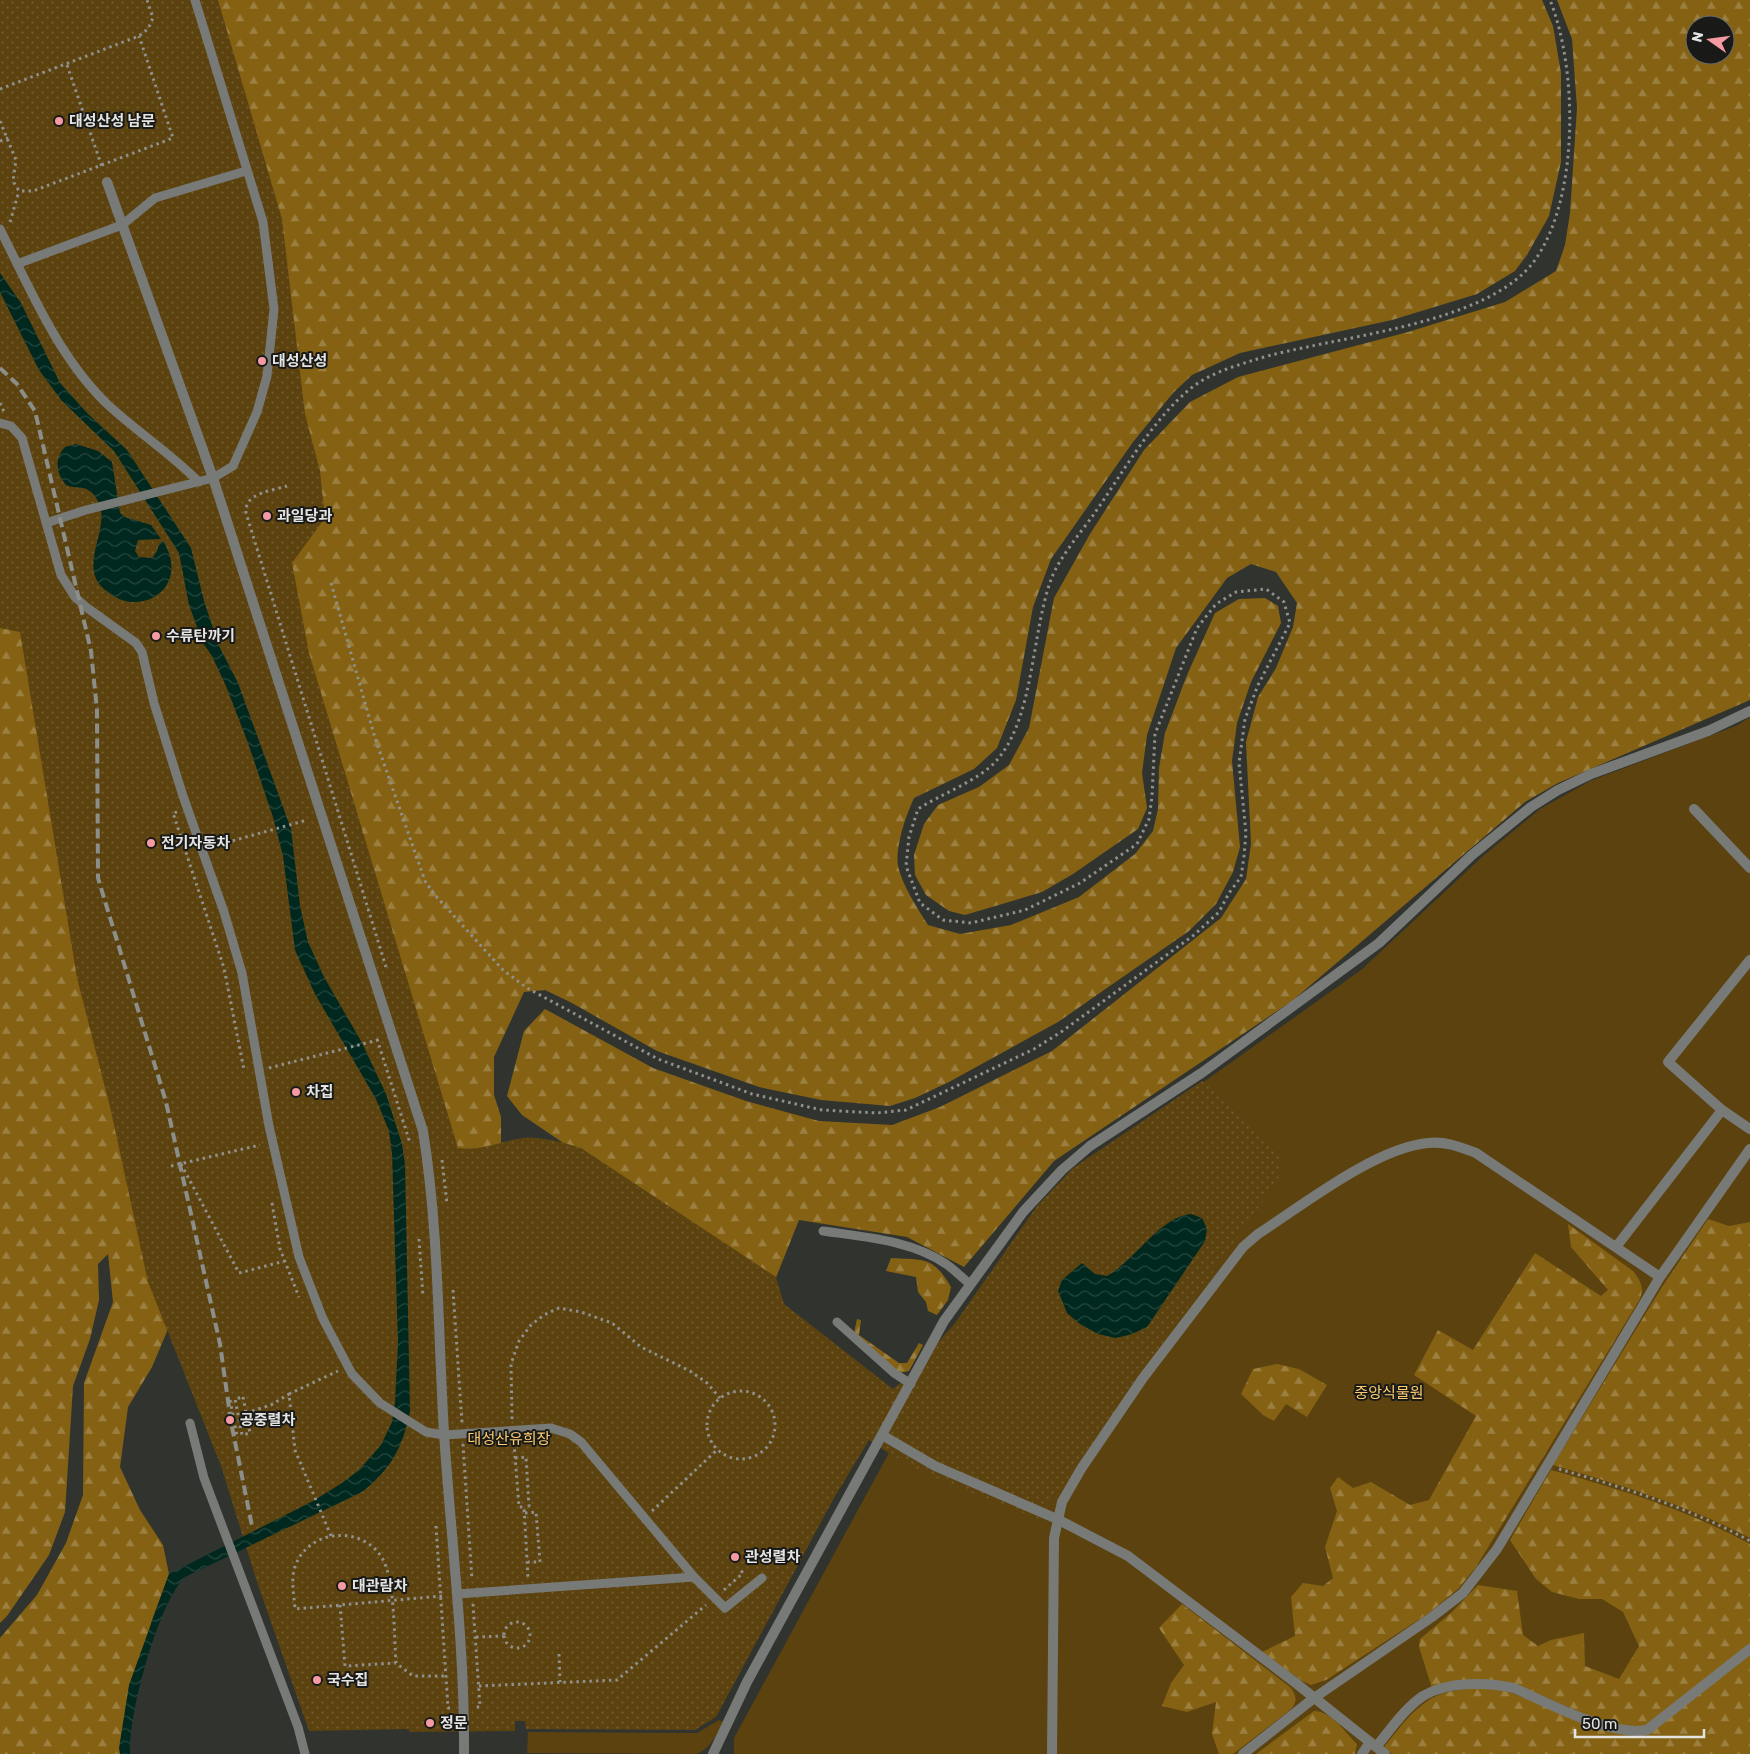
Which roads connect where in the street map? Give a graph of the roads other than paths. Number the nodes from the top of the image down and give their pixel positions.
1 (196, 0) edge
2 (246, 171) junction
3 (107, 182) road end
4 (122, 225) junction
5 (0, 230) edge
6 (17, 264) junction
7 (0, 423) edge
8 (213, 478) junction
9 (199, 482) junction
10 (46, 523) junction
11 (1750, 711) edge
12 (1694, 809) dead end
13 (1750, 868) edge
14 (1750, 960) edge
15 (1722, 1110) junction
16 (1750, 1129) edge
17 (1750, 1149) edge
18 (823, 1231) dead end
19 (1616, 1247) junction
20 (1660, 1277) junction
21 (970, 1284) junction
22 (837, 1322) dead end
23 (911, 1384) junction
24 (190, 1423) dead end
25 (444, 1435) junction
26 (882, 1435) junction
27 (1056, 1519) junction
28 (694, 1577) junction
29 (762, 1578) dead end
30 (458, 1594) junction
31 (1750, 1649) edge
32 (1314, 1698) junction
33 (1373, 1744) junction
34 (304, 1754) edge
35 (464, 1754) edge
36 (713, 1754) edge
37 (1052, 1754) edge
38 (1243, 1754) edge
39 (1362, 1754) edge
40 (1385, 1754) edge

1 - 2 lane
2 - 4 lane
2 - 8 lane
3 - 4 street
4 - 6 lane
4 - 8 street
5 - 6 lane
6 - 9 lane
7 - 10 lane
8 - 9 lane
8 - 25 street
9 - 10 lane
10 - 25 lane
11 - 21 street
12 - 13 street
14 - 15 street
15 - 16 street
15 - 19 street
17 - 20 street
18 - 21 lane
19 - 20 street
19 - 27 street
20 - 32 street
21 - 23 street
22 - 23 lane
23 - 26 street
24 - 34 lane
25 - 28 lane
25 - 30 street
26 - 27 street
26 - 36 street
27 - 32 street
27 - 37 street
28 - 29 lane
28 - 30 lane
30 - 35 street
31 - 33 street
32 - 33 street
32 - 38 street
33 - 39 street
33 - 40 street

